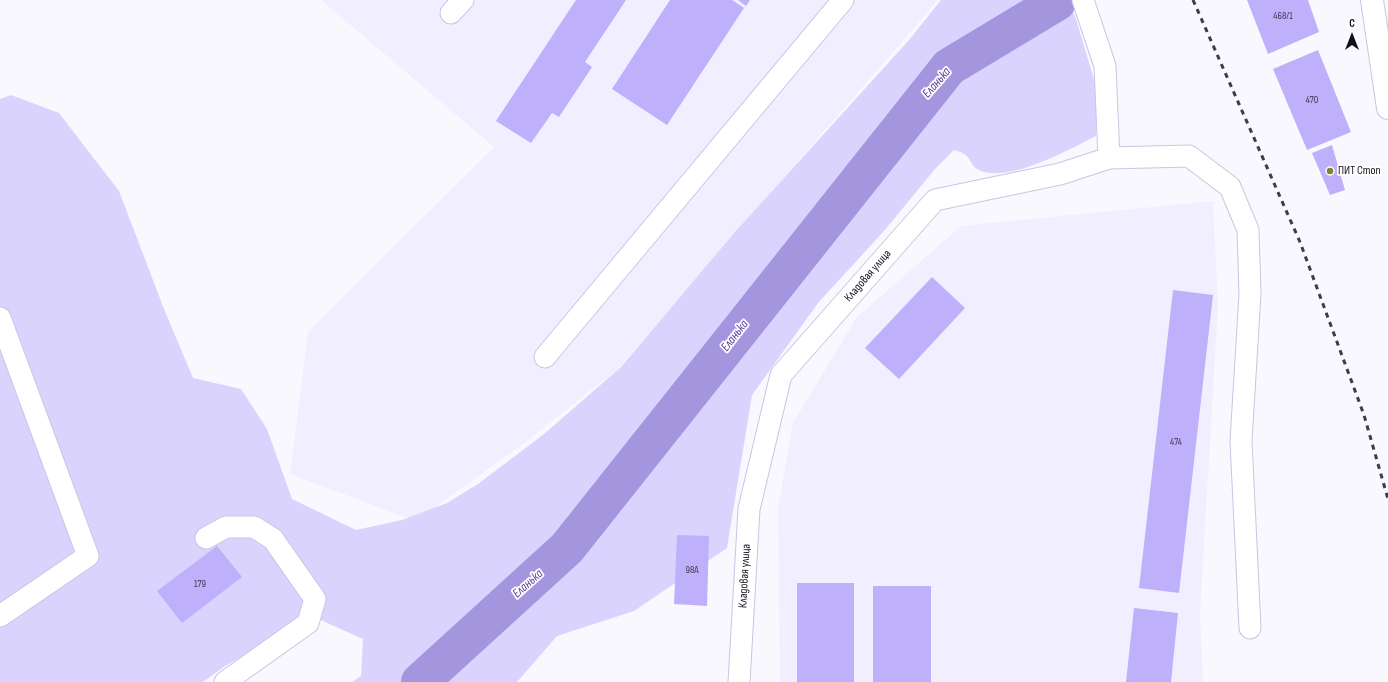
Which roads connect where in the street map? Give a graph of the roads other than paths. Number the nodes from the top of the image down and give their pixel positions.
1 (843, 0) edge
2 (1083, 0) edge
3 (1372, 0) edge
4 (1388, 108) edge
5 (1109, 158) junction
6 (0, 318) edge
7 (545, 358) dead end
8 (206, 538) dead end
9 (0, 616) edge
10 (1250, 628) dead end
11 (225, 682) edge
12 (739, 682) edge

1 - 7 street
2 - 5 street
3 - 4 main road
5 - 10 street, Кладовая улица
5 - 12 street, Кладовая улица
6 - 9 street
8 - 11 street

